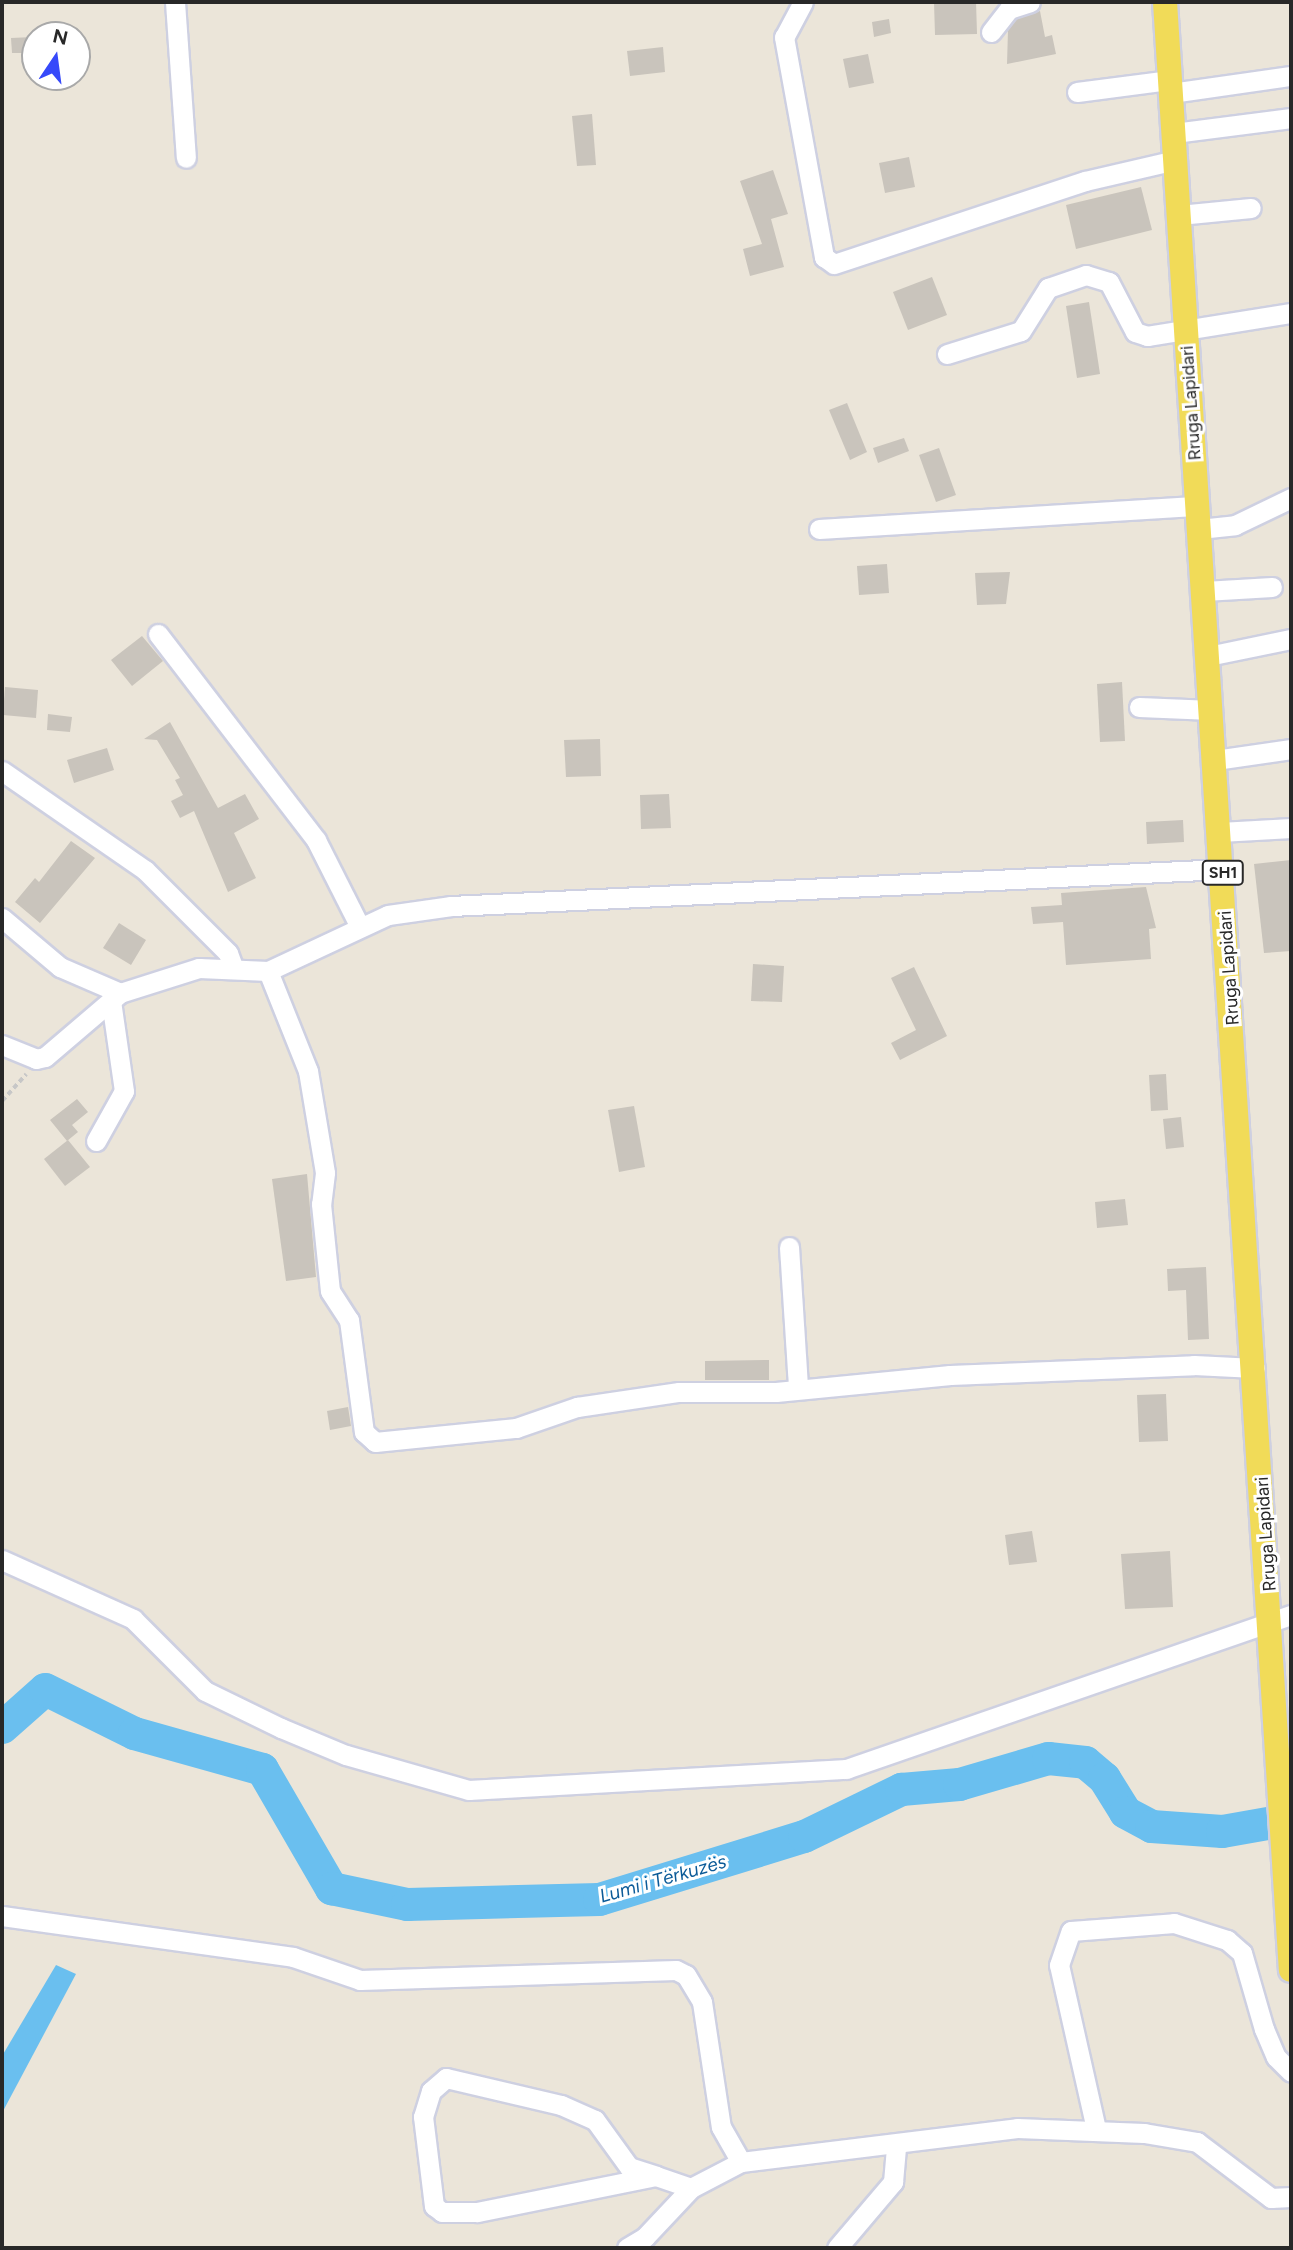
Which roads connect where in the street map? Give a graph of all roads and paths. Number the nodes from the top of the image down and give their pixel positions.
1 (175, 2) edge
2 (803, 2) edge
3 (1030, 2) edge
4 (1165, 2) edge
5 (991, 32) dead end
6 (1291, 76) edge
7 (1170, 87) junction
8 (1077, 92) dead end
9 (1291, 118) edge
10 (1174, 133) junction
11 (186, 158) dead end
12 (1175, 160) junction
13 (1251, 208) dead end
14 (1179, 215) junction
15 (1291, 313) edge
16 (1187, 333) junction
17 (947, 354) dead end
18 (1291, 498) edge
19 (1199, 517) junction
20 (819, 529) dead end
21 (1272, 587) dead end
22 (1204, 592) junction
23 (158, 634) dead end
24 (1291, 639) edge
25 (1208, 656) junction
26 (1139, 707) dead end
27 (1212, 709) junction
28 (1291, 749) edge
29 (1215, 760) junction
30 (2, 771) edge
31 (1291, 828) edge
32 (1220, 832) junction
33 (1223, 869) junction
34 (2, 918) edge
35 (360, 927) junction
36 (233, 967) junction
37 (268, 971) junction
38 (115, 997) junction
39 (2, 1045) edge
40 (36, 1059) junction
41 (2, 1101) edge
42 (96, 1142) dead end
43 (789, 1247) dead end
44 (1255, 1368) junction
45 (798, 1388) junction
46 (2, 1560) edge
47 (1282, 1619) edge
48 (2, 1916) edge
49 (1291, 1970) edge
50 (1291, 2072) edge
51 (1096, 2129) junction
52 (896, 2144) junction
53 (741, 2162) junction
54 (656, 2176) junction
55 (691, 2188) junction
56 (1291, 2197) edge
57 (627, 2248) edge
58 (836, 2248) edge

1 - 11 street
2 - 12 street
3 - 5 street
4 - 7 main road, Rruga Lapidari / SH1
6 - 7 street
7 - 8 street
7 - 10 main road, Rruga Lapidari / SH1
9 - 10 street
10 - 12 main road, Rruga Lapidari / SH1
12 - 14 main road, Rruga Lapidari / SH1
13 - 14 street
14 - 16 main road, Rruga Lapidari / SH1
15 - 16 street
16 - 17 street
16 - 19 main road, Rruga Lapidari / SH1
18 - 19 street
19 - 20 street
19 - 22 main road, Rruga Lapidari / SH1
21 - 22 street
22 - 25 main road, Rruga Lapidari / SH1
23 - 35 street
24 - 25 street
25 - 27 main road, Rruga Lapidari / SH1
26 - 27 street
27 - 29 main road, Rruga Lapidari / SH1
28 - 29 street
29 - 32 main road, Rruga Lapidari / SH1
30 - 36 street
31 - 32 street
32 - 33 main road, Rruga Lapidari / SH1
33 - 35 street
33 - 44 main road, Rruga Lapidari / SH1
34 - 38 street
35 - 37 street
36 - 37 street
36 - 38 street
37 - 45 street
38 - 40 street
38 - 42 street
39 - 40 street
40 - 41 path
43 - 45 street
44 - 45 street
44 - 47 main road, Rruga Lapidari / SH1
46 - 47 street
47 - 49 main road, Rruga Lapidari / SH1
48 - 53 street
50 - 51 street
51 - 52 street
51 - 56 street
52 - 53 street
52 - 58 street
53 - 55 street
54 - 54 street
54 - 55 street
55 - 57 street

